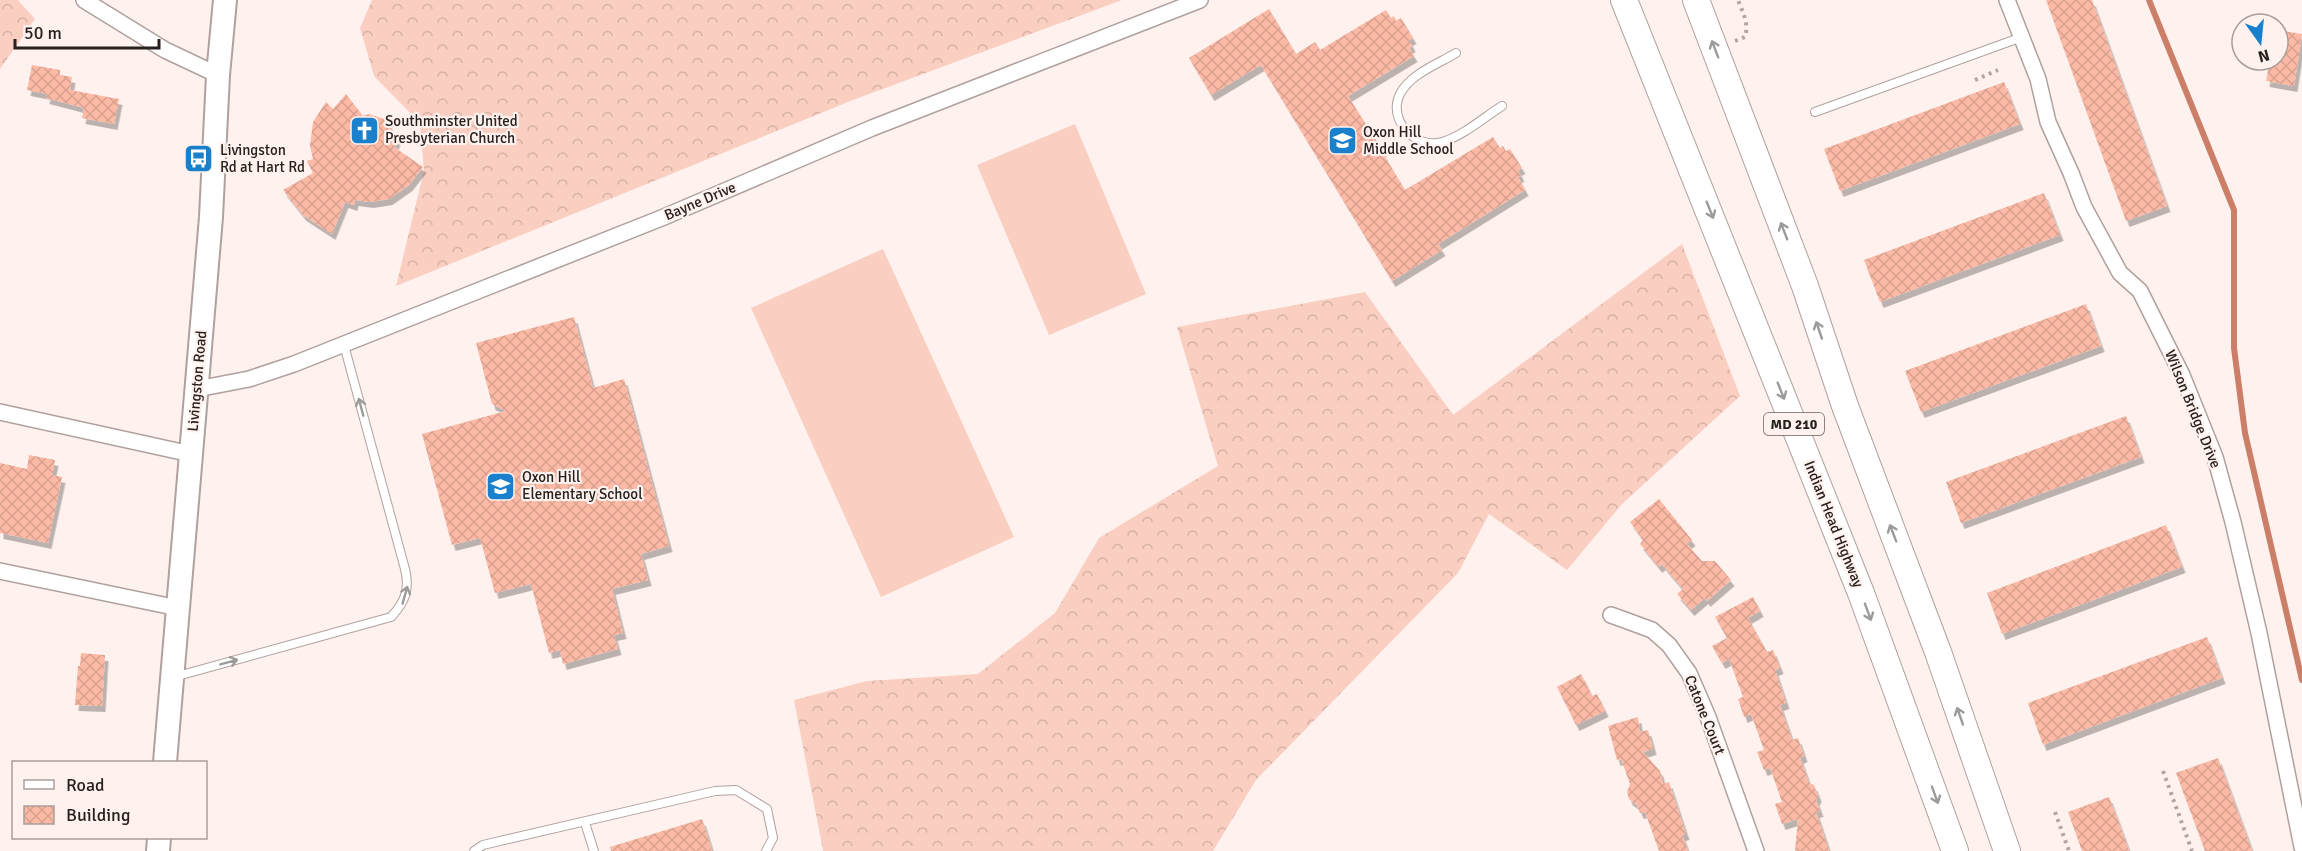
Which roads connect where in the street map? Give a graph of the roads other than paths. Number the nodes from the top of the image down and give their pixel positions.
1 (84, 0) edge
2 (225, 0) edge
3 (1200, 0) edge
4 (1624, 0) edge
5 (1639, 0) edge
6 (1696, 0) edge
7 (2007, 0) edge
8 (2022, 37) junction
9 (1456, 53) dead end
10 (218, 75) junction
11 (1502, 106) dead end
12 (1815, 112) dead end
13 (1699, 183) junction
14 (344, 345) junction
15 (197, 389) junction
16 (0, 412) edge
17 (191, 454) junction
18 (0, 571) edge
19 (178, 608) junction
20 (1611, 615) dead end
21 (172, 677) junction
22 (165, 761) edge
23 (585, 823) junction
24 (2302, 847) edge
25 (474, 851) edge
26 (594, 851) edge
27 (766, 851) edge
28 (1756, 851) edge
29 (1955, 851) edge
30 (2007, 851) edge

1 - 10 street
2 - 10 main road, Livingston Road
3 - 14 street, Bayne Drive
4 - 13 highway, Indian Head Highway / MD 210
5 - 13 highway
30 -> 6 highway, MD 210
7 - 8 street, Wilson Bridge Drive
8 - 12 lane
8 - 24 street, Wilson Bridge Drive
9 - 11 lane
10 - 15 main road, Livingston Road
13 -> 29 highway, Indian Head Highway / MD 210
14 - 15 street, Bayne Drive
21 -> 14 lane
15 - 17 main road, Livingston Road
16 - 17 street
17 - 19 main road, Livingston Road
18 - 19 street
19 - 21 main road, Livingston Road
20 - 28 street, Catone Court
21 - 22 main road, Livingston Road
23 - 25 lane
23 - 26 lane
23 - 27 lane

